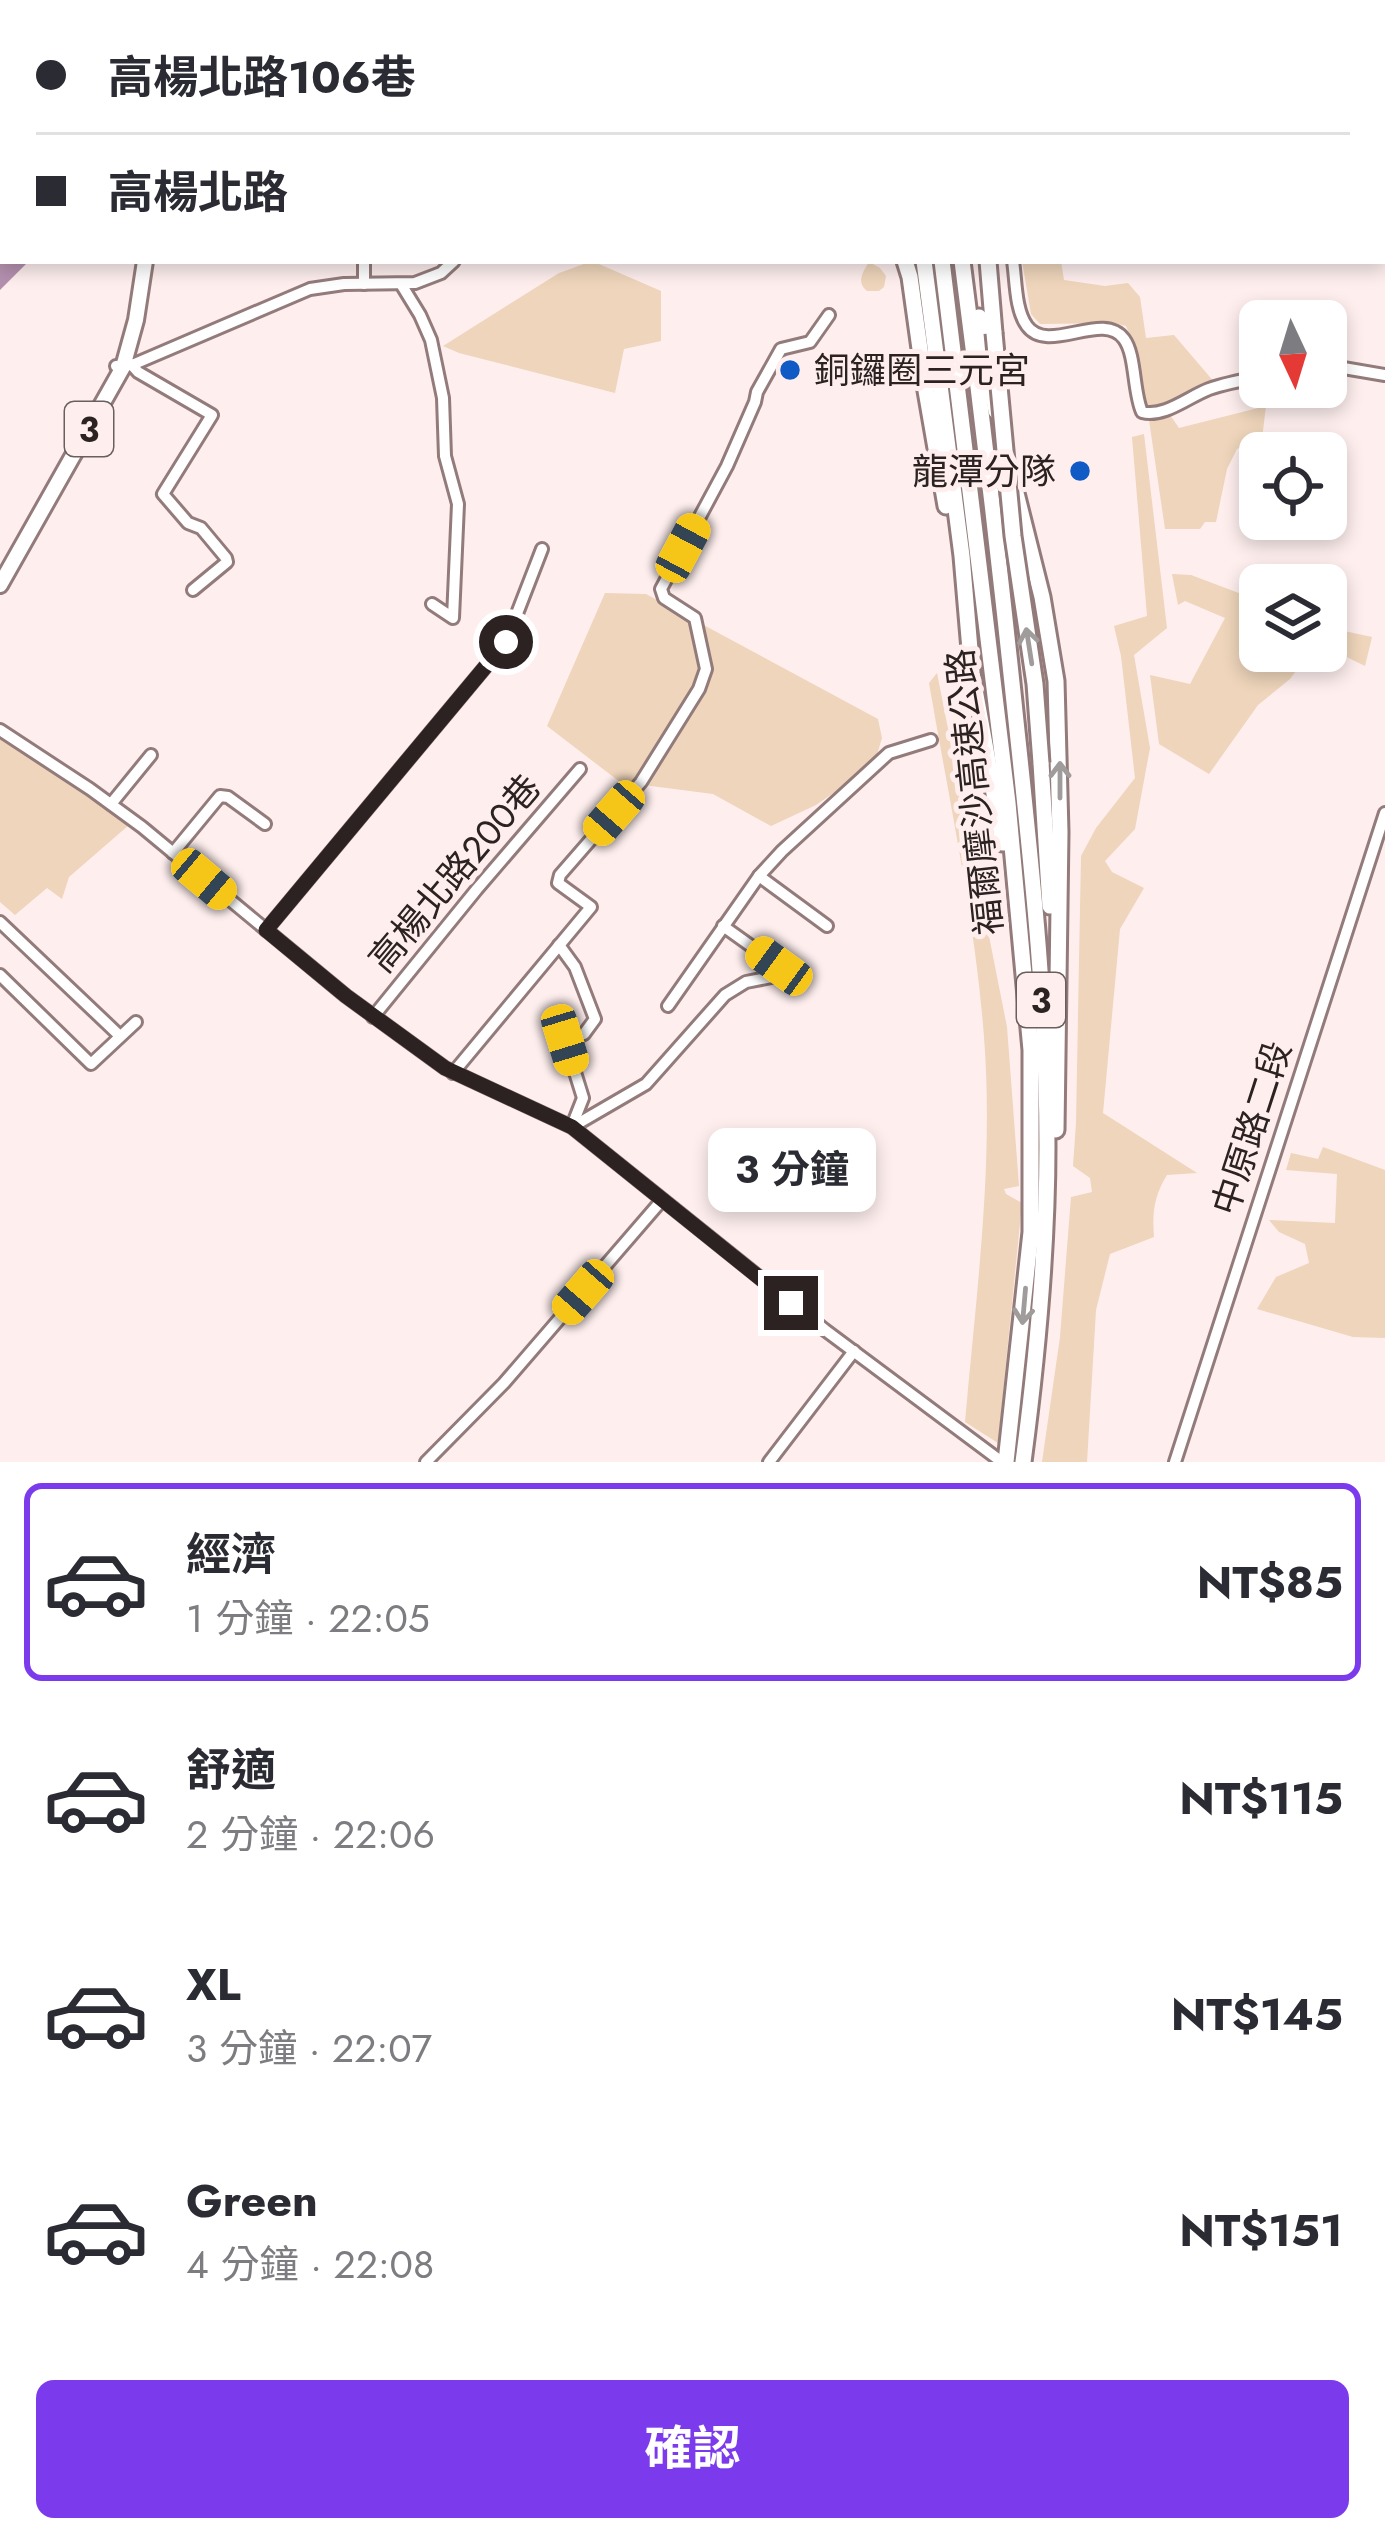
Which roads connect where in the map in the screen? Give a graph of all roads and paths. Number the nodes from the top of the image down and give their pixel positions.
1 (140, 264) edge
2 (364, 264) edge
3 (451, 264) edge
4 (908, 264) edge
5 (924, 264) edge
6 (942, 264) edge
7 (965, 264) edge
8 (966, 264) edge
9 (988, 264) edge
10 (1013, 264) edge
11 (364, 284) junction
12 (401, 284) junction
13 (829, 315) dead end
14 (124, 363) junction
15 (1347, 369) edge
16 (1385, 375) edge
17 (1239, 382) edge
18 (542, 549) dead end
19 (0, 568) edge
20 (0, 585) edge
21 (194, 590) dead end
22 (432, 604) dead end
23 (965, 610) junction
24 (0, 730) edge
25 (931, 740) dead end
26 (151, 755) dead end
27 (580, 769) dead end
28 (111, 804) junction
29 (1385, 813) edge
30 (265, 824) dead end
31 (173, 853) junction
32 (759, 876) junction
33 (0, 922) edge
34 (723, 926) junction
35 (827, 926) dead end
36 (266, 930) junction
37 (1021, 934) junction
38 (559, 945) junction
39 (0, 975) edge
40 (1057, 981) junction
41 (668, 1006) dead end
42 (373, 1016) junction
43 (136, 1022) dead end
44 (120, 1036) junction
45 (453, 1073) junction
46 (572, 1127) junction
47 (662, 1200) junction
48 (1043, 1282) junction
49 (854, 1351) junction
50 (426, 1462) edge
51 (769, 1462) edge
52 (1004, 1462) edge
53 (1023, 1462) edge
54 (1175, 1462) edge

1 - 14 main road, 3
2 - 11 street
3 - 12 street
4 - 23 highway
5 - 23 highway
6 - 37 highway, 福爾摩沙高速公路 / 3
7 - 48 highway, 福爾摩沙高速公路 / 3
40 -> 8 highway
40 -> 9 highway, bridge
10 - 17 street
11 - 12 street
11 - 14 street
12 - 22 street
13 - 38 street
14 - 19 main road, 3
14 - 20 main road, 3
14 - 21 street
15 - 16 street
18 - 36 street
23 - 37 highway
24 - 28 street
25 - 32 street
26 - 28 street
27 - 42 street, 高楊北路200巷
28 - 31 street
29 - 54 street, 中原路二段
30 - 31 street
31 - 36 street
32 - 34 street
32 - 35 street
33 - 44 street
34 - 41 street
34 - 46 street
36 - 42 street
37 -> 52 highway, 福爾摩沙高速公路 / 3
38 - 45 street
38 - 46 street
39 - 44 street
40 - 48 highway
42 - 45 street
43 - 44 street
45 - 46 street
46 - 47 street
47 - 49 street
47 - 50 street
48 - 53 highway, 福爾摩沙高速公路 / 3
49 - 51 street
49 - 52 street

